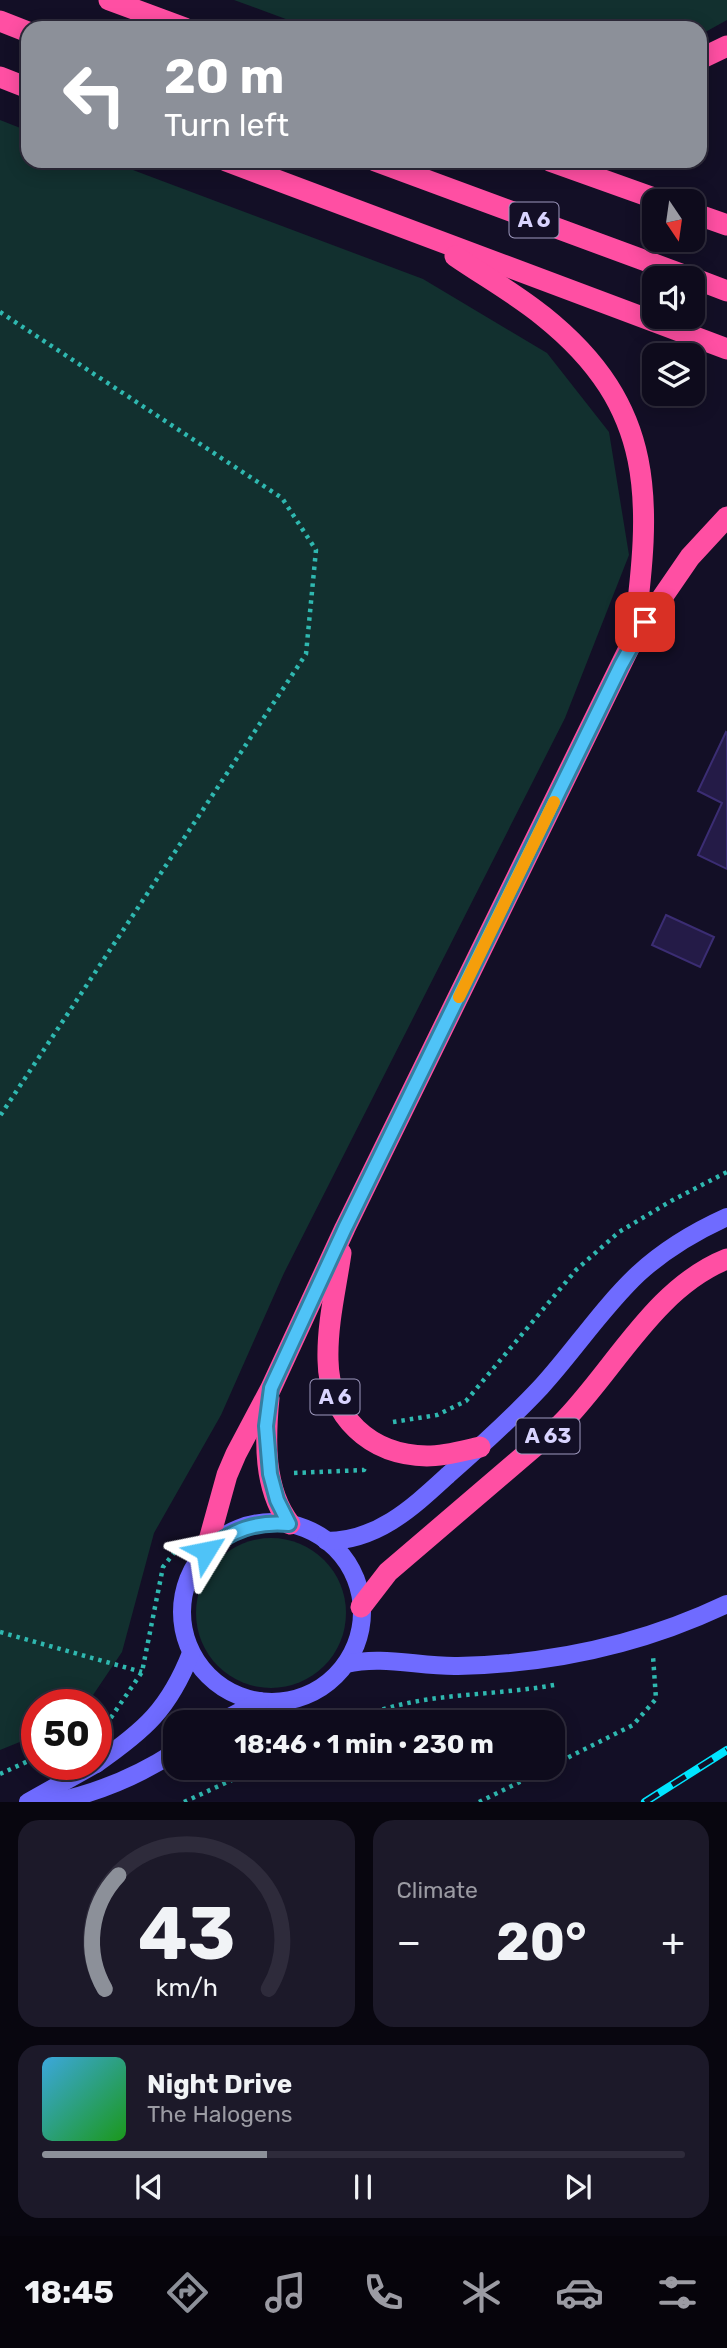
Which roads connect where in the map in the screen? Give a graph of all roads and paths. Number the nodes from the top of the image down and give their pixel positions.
1 (108, 0) edge
2 (166, 21) edge
3 (0, 22) edge
4 (21, 30) edge
5 (727, 46) edge
6 (707, 56) edge
7 (0, 78) edge
8 (21, 86) edge
9 (245, 168) edge
10 (394, 168) edge
11 (570, 168) edge
12 (642, 194) edge
13 (705, 217) edge
14 (727, 225) edge
15 (428, 237) junction
16 (660, 266) edge
17 (705, 283) edge
18 (727, 291) edge
19 (0, 312) edge
20 (727, 349) edge
21 (727, 517) edge
22 (633, 640) junction
23 (0, 1116) edge
24 (727, 1217) edge
25 (345, 1228) junction
26 (727, 1259) edge
27 (271, 1388) junction
28 (480, 1447) junction
29 (289, 1524) junction
30 (326, 1541) junction
31 (206, 1551) junction
32 (727, 1604) edge
33 (361, 1607) junction
34 (0, 1632) edge
35 (191, 1653) junction
36 (653, 1662) dead end
37 (346, 1664) junction
38 (142, 1672) dead end
39 (260, 1702) junction
40 (244, 1710) edge
41 (112, 1753) edge
42 (163, 1758) edge
43 (565, 1759) edge
44 (21, 1764) edge
45 (0, 1774) edge
46 (67, 1780) edge
47 (232, 1780) edge
48 (524, 1780) edge
49 (28, 1802) edge
50 (54, 1802) edge
51 (184, 1802) edge
52 (479, 1802) edge

1 - 2 highway
3 - 4 highway
5 - 6 highway
7 - 8 highway
9 - 15 highway
10 - 16 highway, A 6
11 - 12 highway
13 - 14 highway
15 - 20 highway
15 - 22 highway
17 - 18 highway, A 6
19 - 23 path
21 - 22 highway
22 - 25 highway
24 - 28 main road
25 - 27 highway
25 - 28 highway, A 6
26 - 33 highway, A 63
27 - 29 highway
27 - 31 highway
28 - 30 main road
29 - 30 main road
29 - 31 main road
30 - 33 main road
31 - 35 main road
32 - 37 main road
33 - 37 main road
34 - 38 path
35 - 39 main road
35 - 41 main road
36 - 43 path
37 - 39 main road
39 - 40 main road
42 - 50 main road
44 - 45 path
46 - 49 main road
47 - 51 path
48 - 52 path

